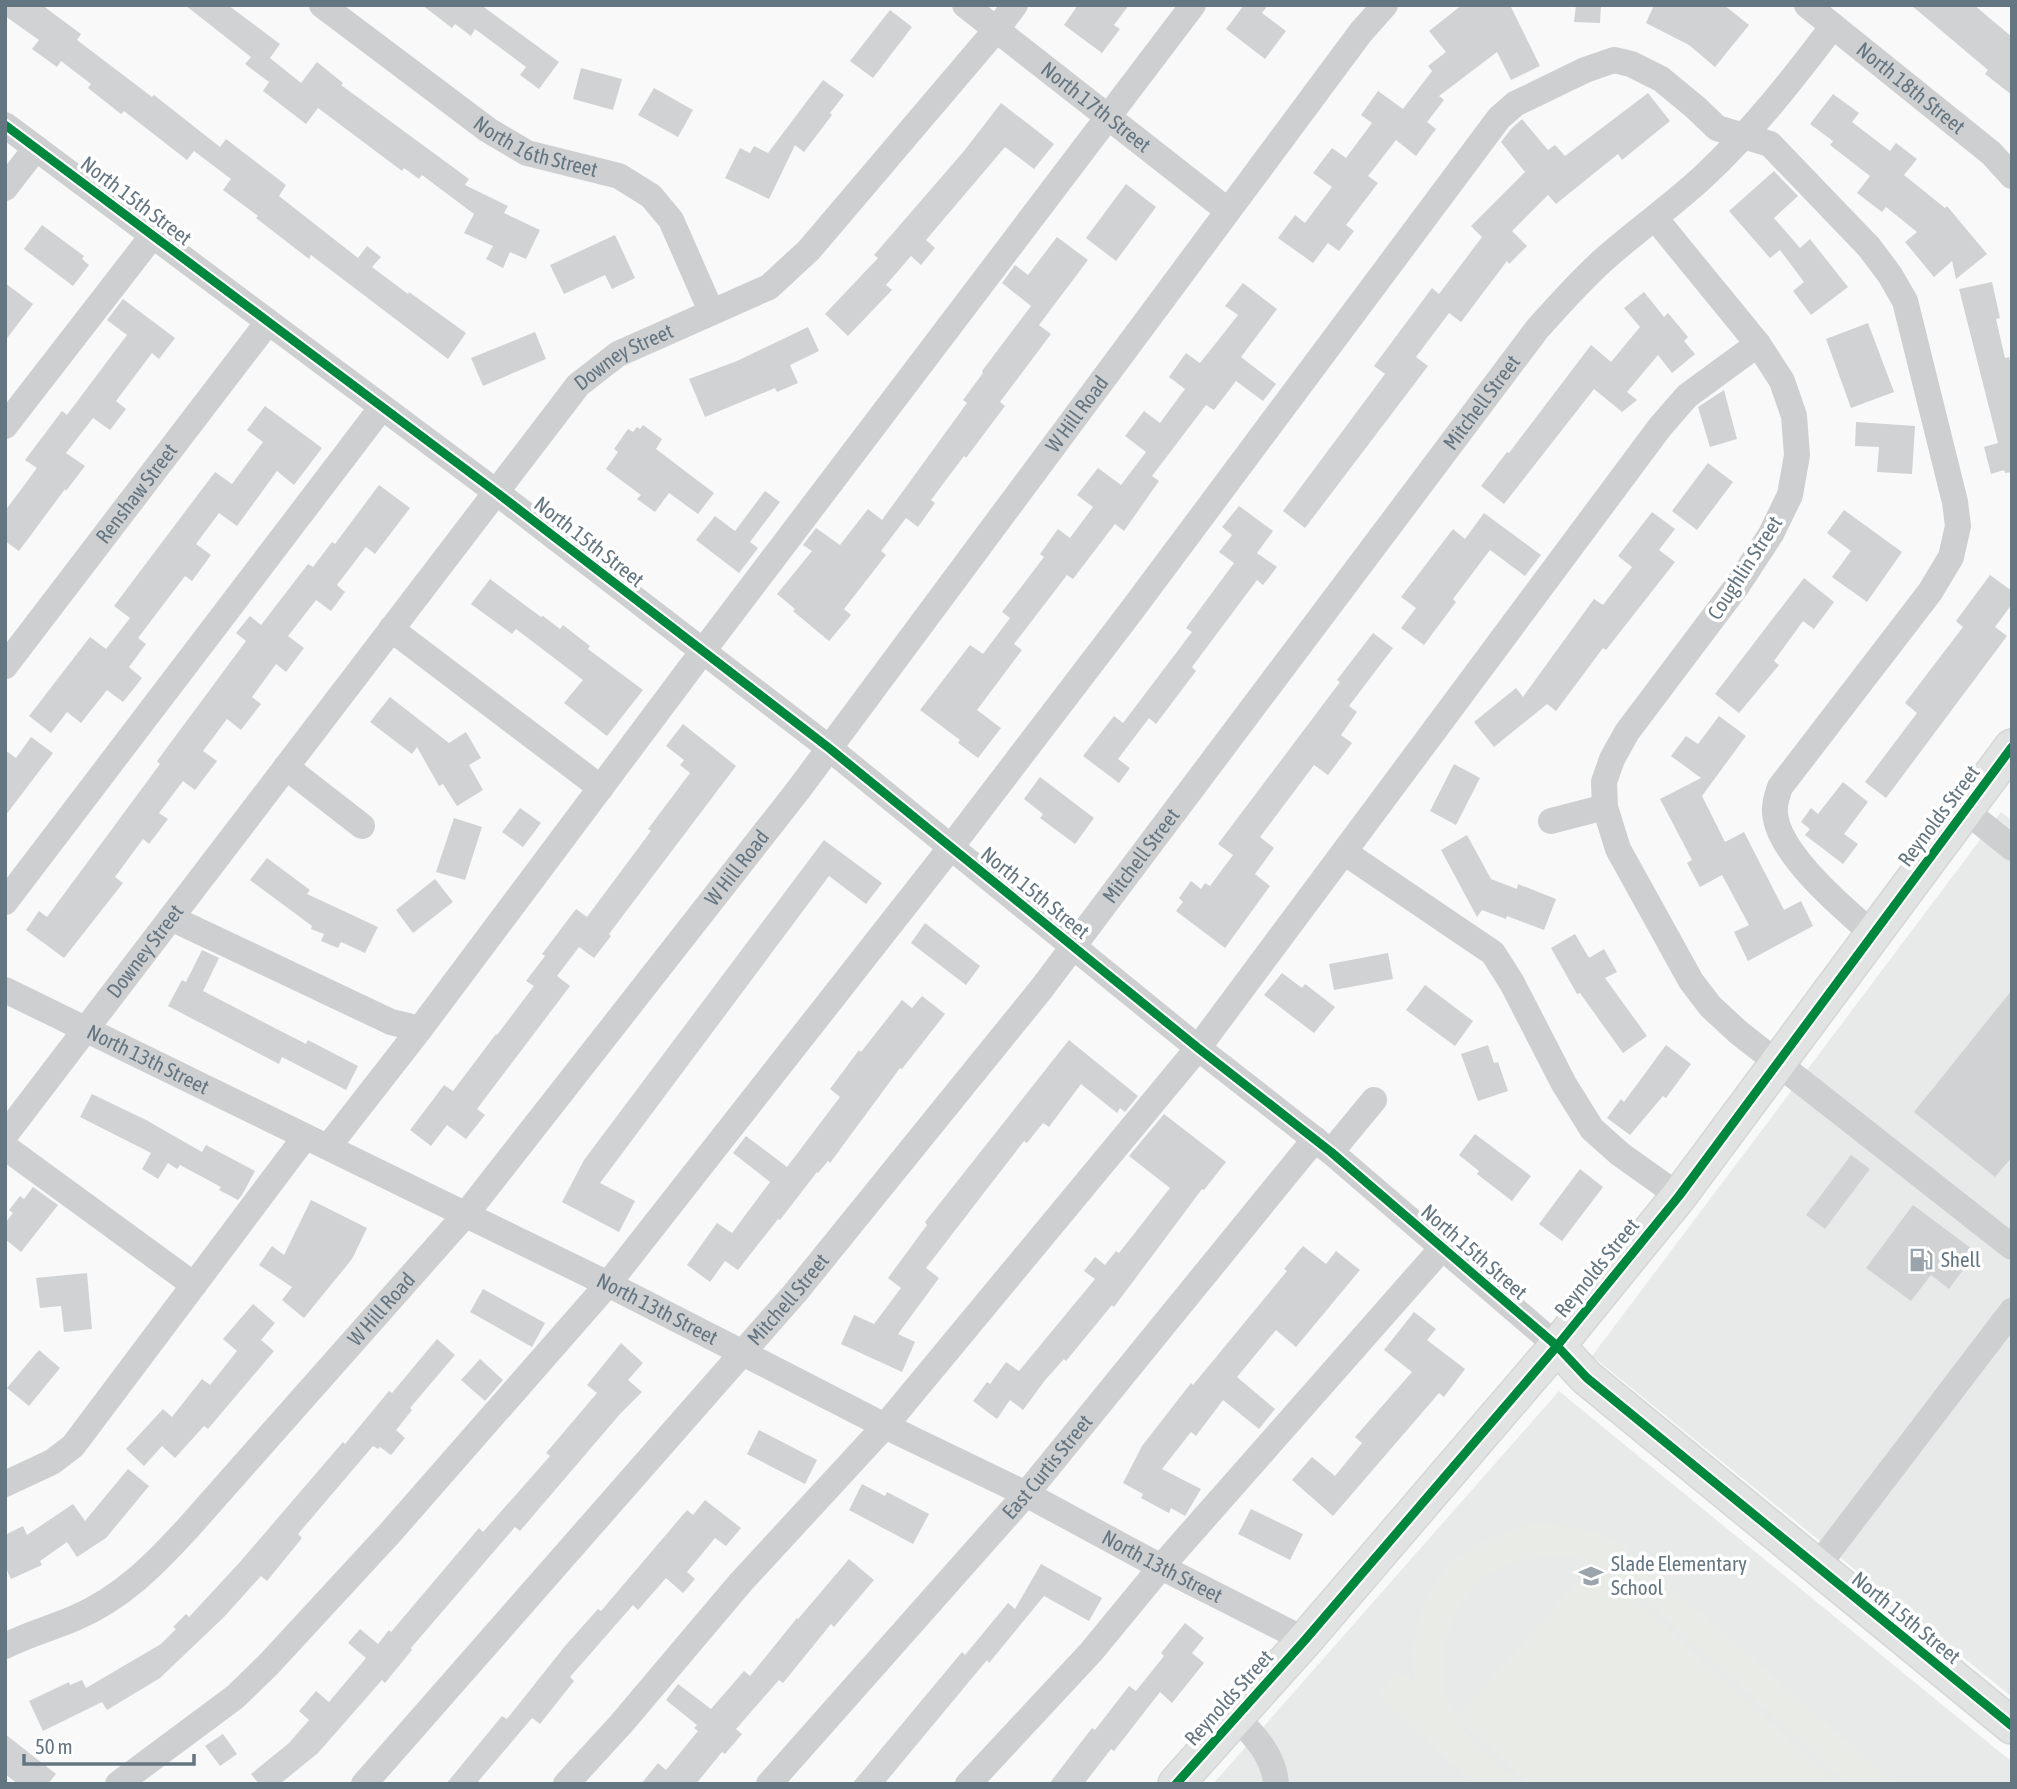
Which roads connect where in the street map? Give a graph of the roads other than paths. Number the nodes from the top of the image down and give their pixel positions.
1 (322, 5) edge
2 (965, 5) edge
3 (1015, 5) edge
4 (1193, 5) edge
5 (1385, 5) edge
6 (1807, 5) edge
7 (1833, 26) junction
8 (996, 30) junction
9 (1109, 117) junction
10 (5, 125) edge
11 (1746, 136) junction
12 (36, 148) junction
13 (2012, 176) edge
14 (5, 188) edge
15 (1227, 209) junction
16 (1655, 218) junction
17 (153, 235) junction
18 (712, 311) junction
19 (268, 322) junction
20 (1758, 344) junction
21 (382, 407) junction
22 (5, 426) edge
23 (496, 492) junction
24 (391, 629) junction
25 (703, 651) junction
26 (5, 666) edge
27 (2012, 747) edge
28 (829, 748) junction
29 (286, 767) junction
30 (601, 788) junction
31 (1605, 807) junction
32 (1965, 810) junction
33 (1551, 821) dead end
34 (362, 826) dead end
35 (951, 847) junction
36 (2012, 848) edge
37 (1344, 852) junction
38 (5, 902) edge
39 (171, 918) junction
40 (1873, 934) junction
41 (1074, 947) junction
42 (5, 990) edge
43 (420, 1029) junction
44 (86, 1030) junction
45 (1198, 1048) junction
46 (1777, 1063) junction
47 (1374, 1100) dead end
48 (5, 1135) edge
49 (317, 1142) junction
50 (1323, 1146) junction
51 (5, 1147) edge
52 (1679, 1196) junction
53 (466, 1214) junction
54 (1443, 1247) junction
55 (2012, 1247) edge
56 (608, 1284) junction
57 (194, 1285) junction
58 (2012, 1311) edge
59 (1557, 1346) junction
60 (743, 1354) junction
61 (885, 1426) junction
62 (5, 1484) edge
63 (1026, 1494) junction
64 (1161, 1567) junction
65 (1816, 1568) junction
66 (1305, 1640) junction
67 (5, 1646) edge
68 (1236, 1717) junction
69 (2012, 1727) edge
70 (118, 1784) edge
71 (364, 1784) edge
72 (566, 1784) edge
73 (769, 1784) edge
74 (968, 1784) edge
75 (1176, 1784) edge
76 (1276, 1784) edge

1 - 18 street, North 16th Street
2 - 8 street, North 17th Street
3 - 8 street, Downey Street
4 - 9 street
5 - 15 street, W Hill Road
6 - 7 street, North 18th Street
7 - 11 street, Mitchell Street
7 - 13 street, North 18th Street
8 - 9 street, North 17th Street
8 - 18 street, Downey Street
9 - 15 street, North 17th Street
9 - 25 street
10 - 12 street, North 15th Street
11 - 16 street, Mitchell Street
11 - 35 street
11 - 40 street
12 - 14 street
12 - 17 street, North 15th Street
15 - 28 street, W Hill Road
16 - 20 street, Coughlin Street
16 - 41 street, Mitchell Street
17 - 19 street, North 15th Street
17 - 22 street
18 - 23 street, Downey Street
19 - 21 street, North 15th Street
19 - 26 street, Renshaw Street
20 - 31 street, Coughlin Street
20 - 37 street
21 - 23 street, North 15th Street
21 - 38 street
23 - 24 street, Downey Street
23 - 25 street, North 15th Street
24 - 29 street, Downey Street
24 - 30 street
25 - 28 street, North 15th Street
25 - 30 street
27 - 32 main road, Reynolds Street
28 - 35 street, North 15th Street
28 - 53 street, W Hill Road
29 - 34 street
29 - 39 street, Downey Street
30 - 43 street
31 - 33 street
31 - 46 street, Coughlin Street
32 - 36 street
32 - 40 main road, Reynolds Street
35 - 41 street, North 15th Street
35 - 56 street
37 - 45 street
37 - 52 street
39 - 43 street
39 - 44 street, Downey Street
40 - 46 main road, Reynolds Street
41 - 45 street, North 15th Street
41 - 60 street, Mitchell Street
42 - 44 street, North 13th Street
43 - 49 street
44 - 48 street, Downey Street
44 - 49 street, North 13th Street
45 - 50 street, North 15th Street
45 - 61 street
46 - 52 main road, Reynolds Street
46 - 55 street, Coughlin Street
47 - 50 street
49 - 53 street, North 13th Street
49 - 57 street
50 - 54 street, North 15th Street
50 - 63 street, East Curtis Street
51 - 57 street
52 - 59 main road, Reynolds Street
53 - 56 street, North 13th Street
53 - 67 street, W Hill Road
54 - 59 street, North 15th Street
54 - 64 street
56 - 60 street, North 13th Street
56 - 70 street
57 - 62 street
58 - 65 street
59 - 65 main road, North 15th Street
59 - 66 main road, Reynolds Street
60 - 61 street, North 13th Street
60 - 71 street, Mitchell Street
61 - 63 street, North 13th Street
61 - 72 street
63 - 64 street, North 13th Street
63 - 73 street, East Curtis Street
64 - 66 street, North 13th Street
64 - 74 street
65 - 69 main road, North 15th Street
66 - 68 main road, Reynolds Street
68 - 75 main road, Reynolds Street
68 - 76 street

